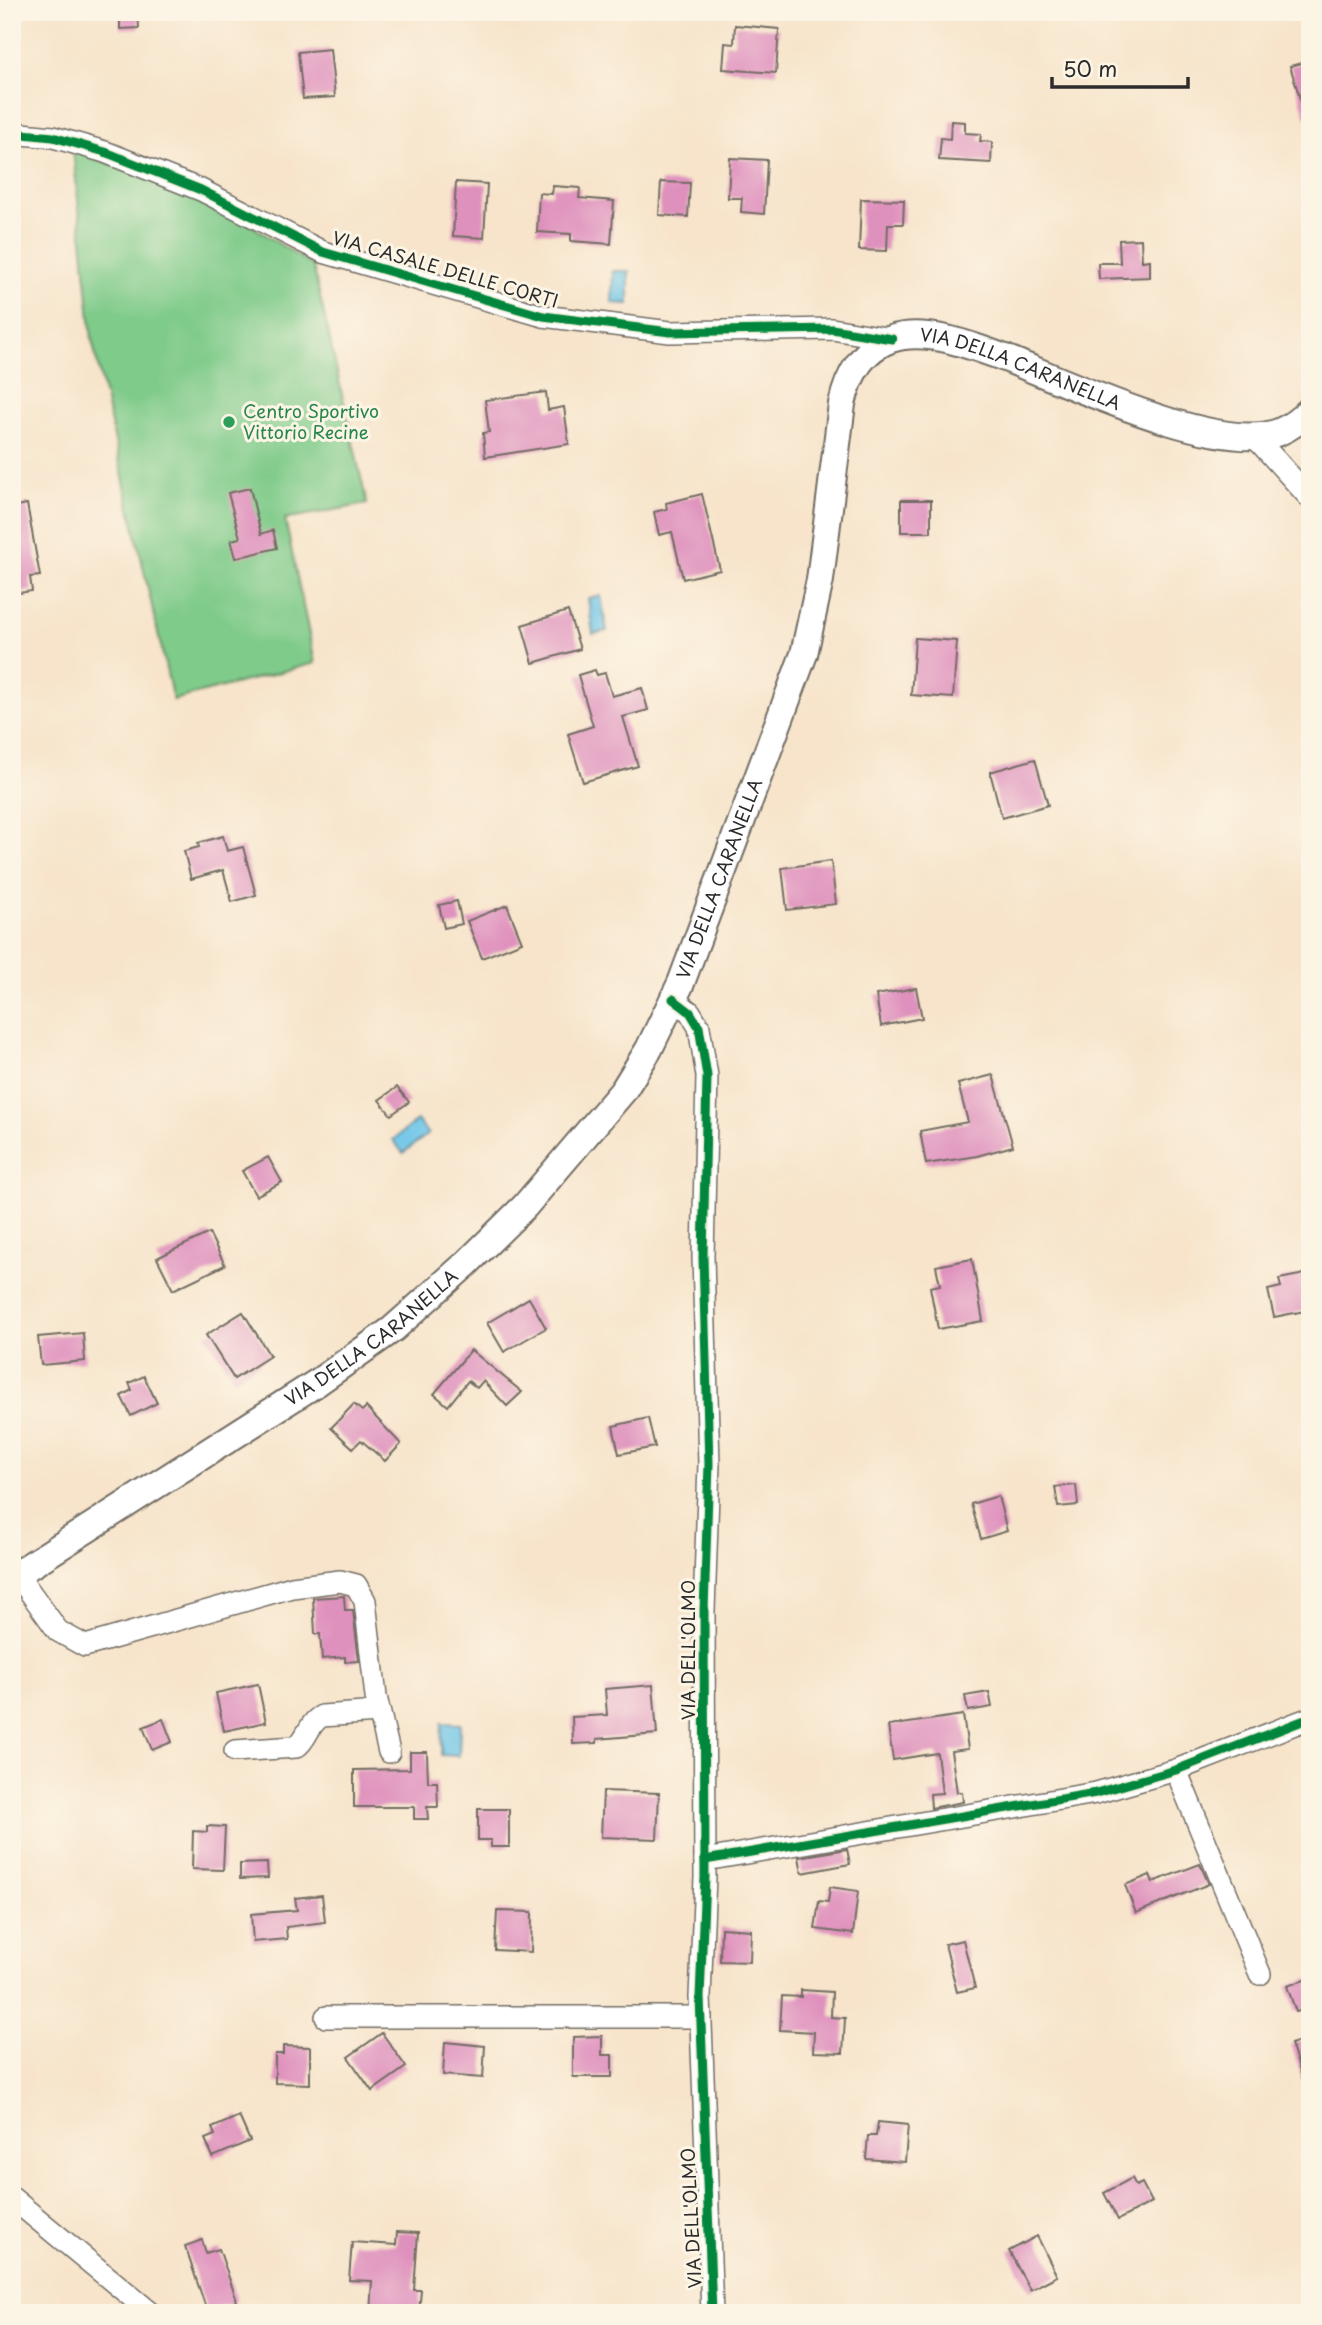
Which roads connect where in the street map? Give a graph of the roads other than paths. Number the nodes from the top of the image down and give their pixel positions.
1 (12, 133) edge
2 (892, 339) junction
3 (1310, 410) edge
4 (1255, 436) junction
5 (1310, 498) edge
6 (673, 999) junction
7 (15, 1576) edge
8 (379, 1712) junction
9 (1310, 1718) edge
10 (235, 1751) dead end
11 (389, 1752) dead end
12 (1176, 1770) junction
13 (705, 1860) junction
14 (1259, 1974) dead end
15 (326, 2017) dead end
16 (701, 2017) junction
17 (12, 2198) edge
18 (151, 2313) edge
19 (712, 2313) edge

1 - 2 street, VIA CASALE DELLE CORTI
2 - 4 main road, VIA DELLA CARANELLA
2 - 6 main road, VIA DELLA CARANELLA
3 - 4 main road, VIA DELLA CARANELLA
4 - 5 street
6 - 7 main road, VIA DELLA CARANELLA
6 - 13 street, VIA DELL'OLMO
7 - 8 street
8 - 10 street
8 - 11 street
9 - 12 street
12 - 13 street
12 - 14 street
13 - 16 street, VIA DELL'OLMO
15 - 16 street
16 - 19 street, VIA DELL'OLMO
17 - 18 street

